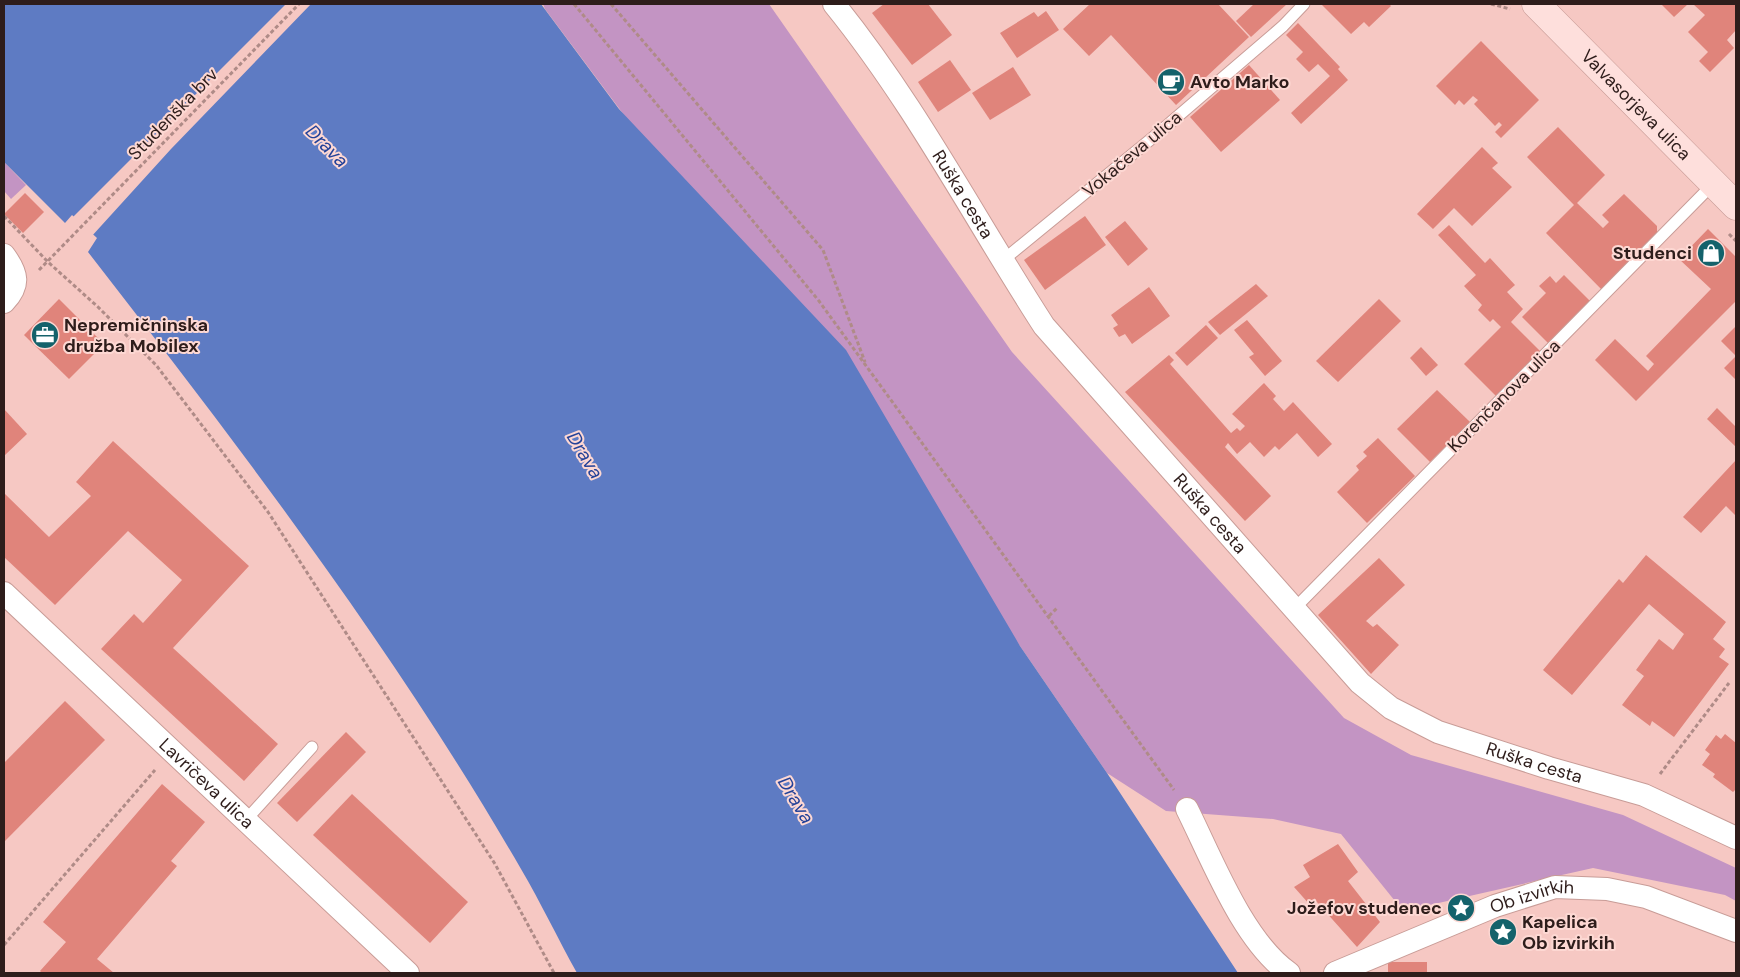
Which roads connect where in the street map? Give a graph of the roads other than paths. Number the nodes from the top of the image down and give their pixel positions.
1 (834, 4) edge
2 (1304, 4) edge
3 (1536, 4) edge
4 (1714, 183) junction
5 (1736, 206) edge
6 (4, 255) edge
7 (1002, 261) junction
8 (4, 302) edge
9 (4, 593) edge
10 (1294, 609) junction
11 (312, 747) dead end
12 (1187, 809) road end
13 (246, 820) junction
14 (1736, 838) edge
15 (1736, 931) edge
16 (408, 973) edge
17 (1289, 973) edge
18 (1335, 973) edge

1 - 7 street, Ruška cesta
2 - 7 lane, Vokačeva ulica
3 - 4 street, Valvasorjeva ulica
4 - 5 street, Valvasorjeva ulica
4 - 10 lane, Korenčanova ulica
6 - 8 street
7 - 10 street, Ruška cesta
9 - 13 street, Lavričeva ulica
10 - 14 street, Ruška cesta
11 - 13 lane
12 - 17 street
13 - 16 street, Lavričeva ulica
15 - 18 street, Ob izvirkih

